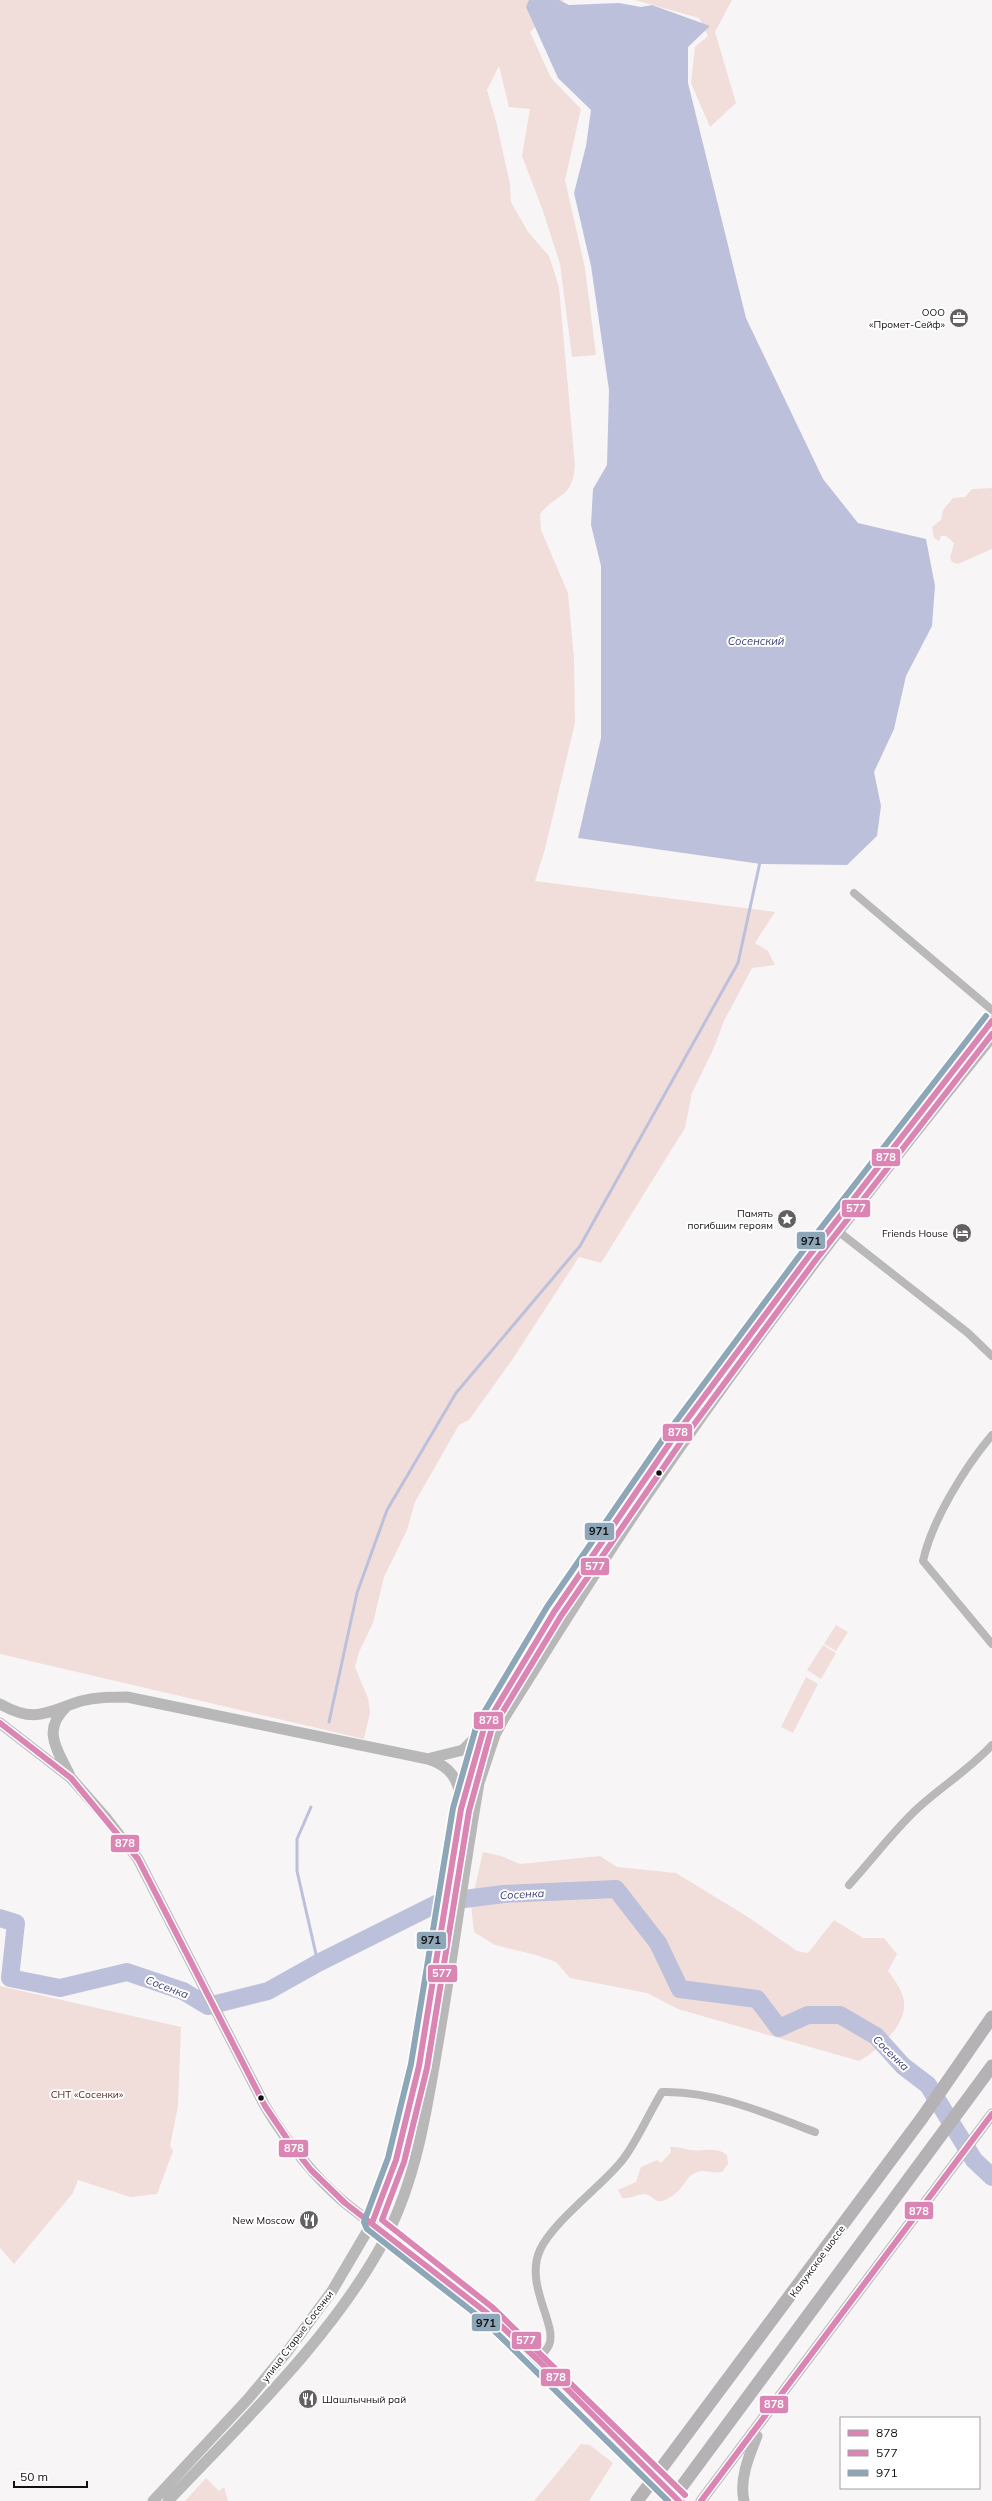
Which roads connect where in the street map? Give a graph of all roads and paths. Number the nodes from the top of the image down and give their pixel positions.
1 (854, 893) dead end
2 (992, 1010) edge
3 (992, 1021) edge
4 (992, 1037) edge
5 (835, 1229) junction
6 (992, 1356) edge
7 (992, 1435) edge
8 (992, 1644) edge
9 (0, 1704) edge
10 (66, 1707) junction
11 (0, 1723) edge
12 (484, 1728) junction
13 (992, 1745) edge
14 (428, 1759) junction
15 (71, 1778) junction
16 (461, 1809) junction
17 (849, 1886) dead end
18 (992, 2017) edge
19 (989, 2069) edge
20 (992, 2114) edge
21 (815, 2132) dead end
22 (372, 2223) junction
23 (387, 2235) junction
24 (538, 2360) junction
25 (762, 2423) junction
26 (152, 2501) edge
27 (168, 2501) edge
28 (637, 2501) edge
29 (671, 2501) edge
30 (679, 2501) edge
31 (701, 2501) edge
32 (744, 2501) edge

1 - 2 street
3 - 5 main road, улица Старые Сосенки
4 - 5 main road, улица Старые Сосенки
5 - 6 street
5 - 12 main road, улица Старые Сосенки
5 - 23 main road, улица Старые Сосенки
7 - 8 street
9 - 10 main road
10 - 14 main road
10 - 15 main road
11 - 15 main road
12 - 14 main road
12 - 16 main road, улица Старые Сосенки
13 - 17 street
14 - 16 main road
15 - 22 main road
16 - 22 main road, улица Старые Сосенки
18 - 28 highway, Калужское шоссе
19 - 29 highway
20 - 25 main road
21 - 24 street
22 - 23 main road
22 - 26 main road, улица Старые Сосенки
23 - 24 main road
23 - 27 main road, улица Старые Сосенки
24 - 30 main road
25 - 31 main road
25 - 32 main road

